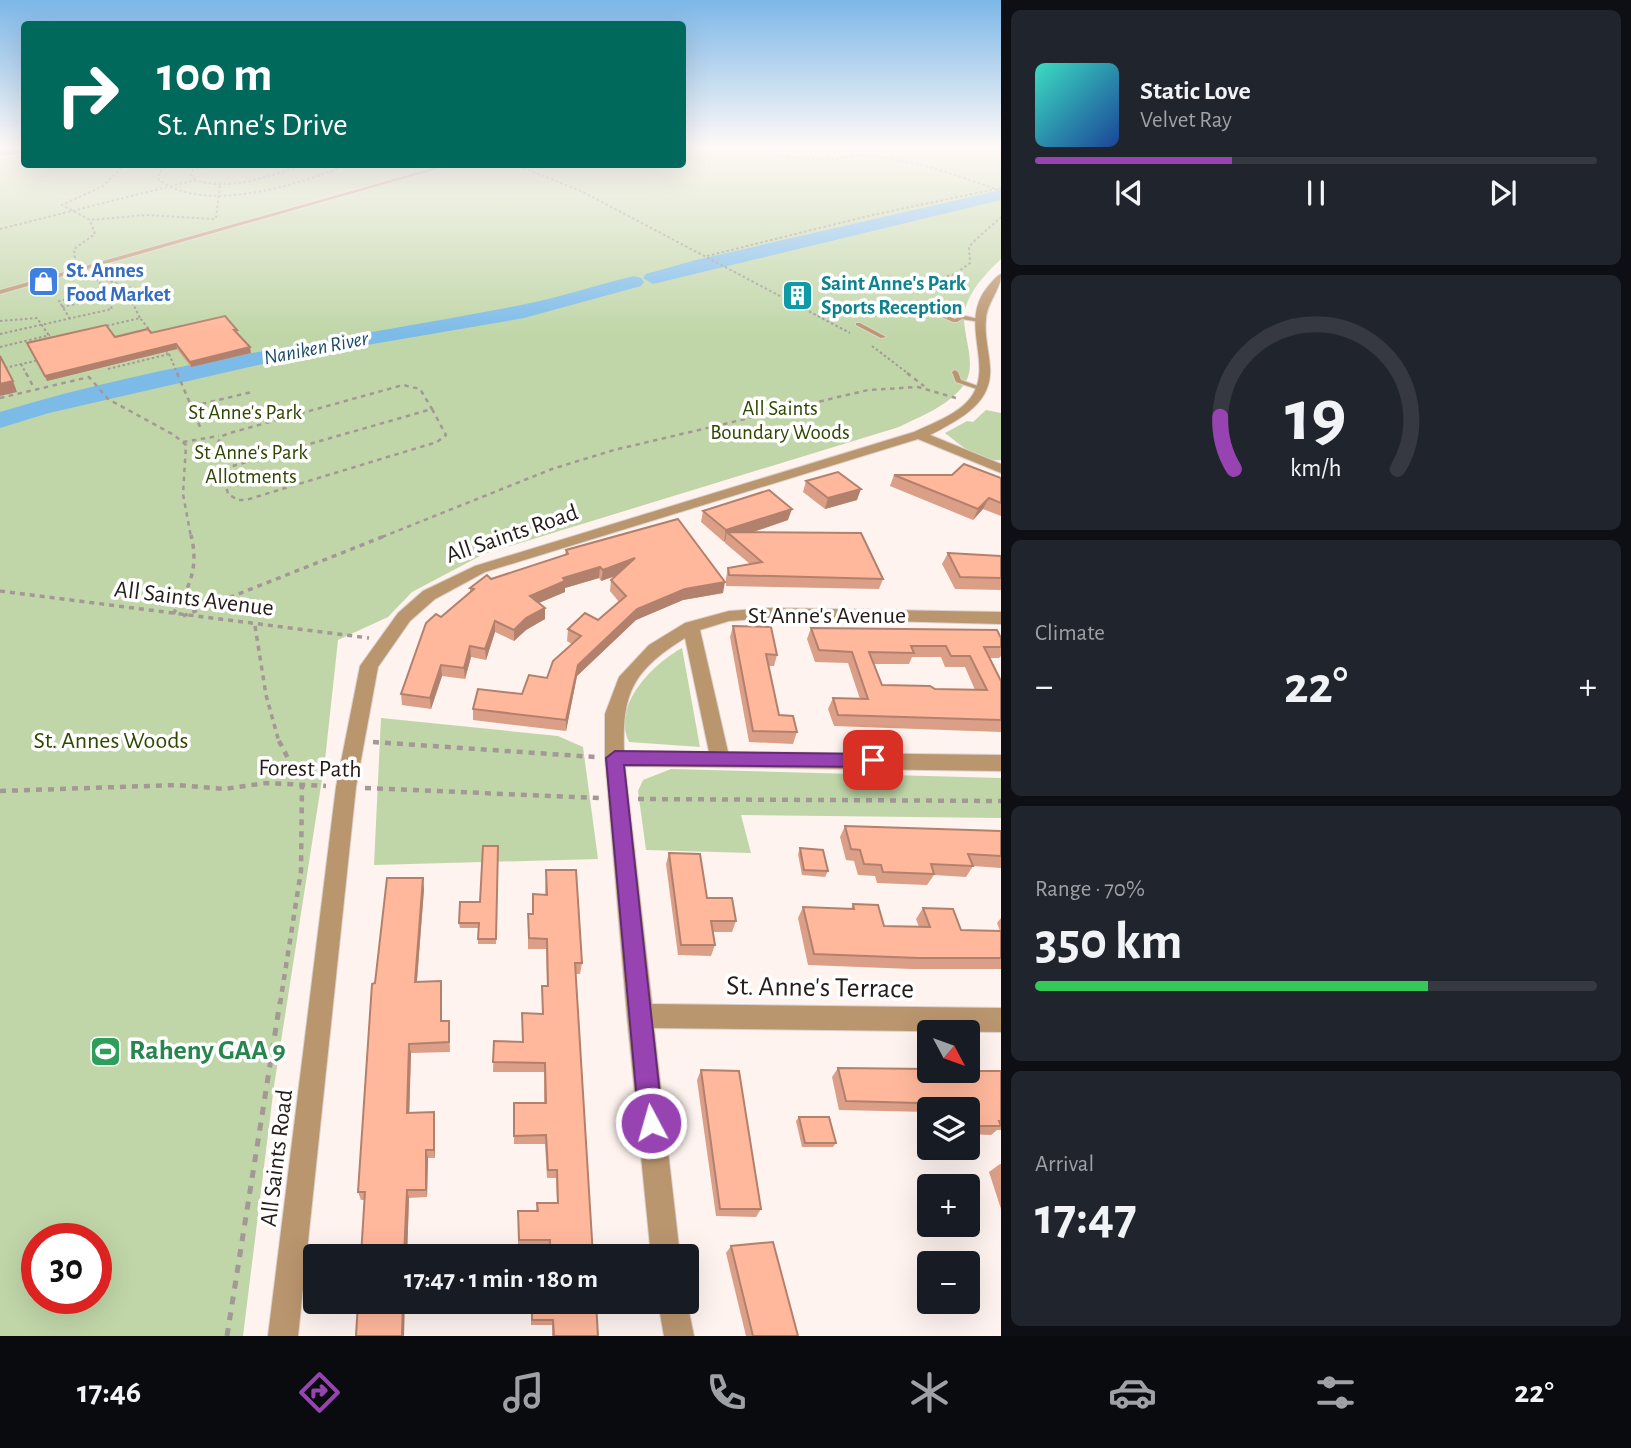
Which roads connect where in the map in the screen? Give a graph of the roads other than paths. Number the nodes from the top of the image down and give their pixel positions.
1 (292, 209) edge
2 (1001, 278) edge
3 (0, 292) edge
4 (922, 306) dead end
5 (980, 320) junction
6 (858, 324) dead end
7 (883, 337) dead end
8 (988, 356) junction
9 (1001, 359) edge
10 (955, 372) dead end
11 (983, 389) junction
12 (919, 435) junction
13 (1001, 469) edge
14 (1001, 618) edge
15 (691, 626) junction
16 (720, 757) junction
17 (615, 758) junction
18 (1001, 763) edge
19 (639, 1016) junction
20 (1001, 1020) edge
21 (664, 1244) edge
22 (675, 1314) edge
23 (283, 1336) edge
24 (679, 1336) edge

1 - 3 lane
2 - 5 street
4 - 5 lane
5 - 8 street
6 - 7 lane
8 - 9 street
8 - 11 street
10 - 11 lane
11 - 12 street, All Saints Road
12 - 13 street
12 - 23 street, All Saints Road
14 - 15 street, St Anne's Avenue
15 - 16 street
15 - 17 street, St Anne's Avenue
16 - 17 street
16 - 18 street
17 - 19 street, St Anne's Avenue
19 - 20 street, St. Anne's Terrace
19 - 21 street, St Anne's Avenue
22 - 24 street

